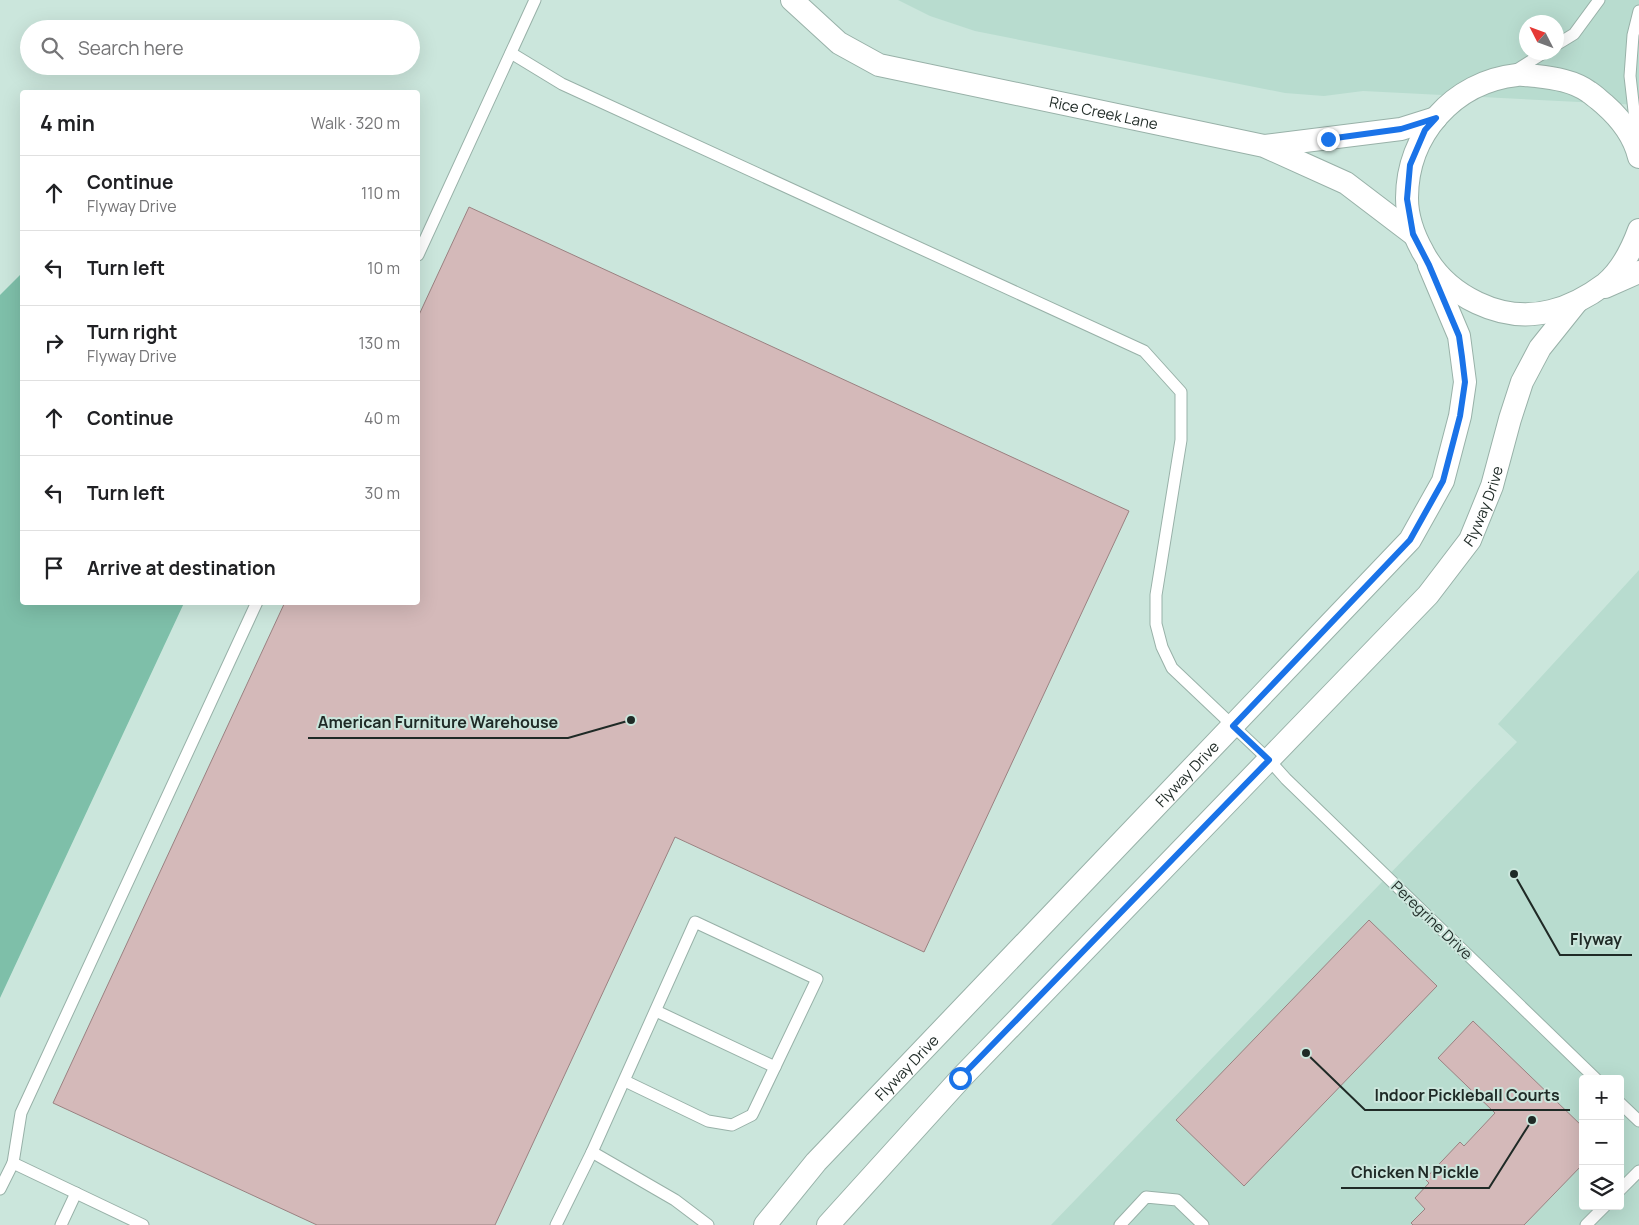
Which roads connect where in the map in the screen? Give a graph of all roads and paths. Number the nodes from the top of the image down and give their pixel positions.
1 (535, 0) edge
2 (792, 0) edge
3 (1599, 0) edge
4 (1639, 11) edge
5 (1564, 40) edge
6 (511, 53) junction
7 (1531, 60) edge
8 (1499, 79) junction
9 (1436, 118) junction
10 (1264, 146) junction
11 (1639, 155) edge
12 (1639, 230) edge
13 (1413, 234) junction
14 (420, 251) edge
15 (1429, 265) junction
16 (1639, 272) edge
17 (1583, 298) junction
18 (256, 605) edge
19 (1233, 726) junction
20 (1269, 760) junction
21 (656, 1011) junction
22 (775, 1066) junction
23 (1592, 1075) edge
24 (625, 1081) junction
25 (1624, 1106) edge
26 (1639, 1121) edge
27 (592, 1152) junction
28 (13, 1163) junction
29 (1639, 1171) edge
30 (1624, 1186) edge
31 (0, 1190) edge
32 (76, 1193) junction
33 (1601, 1210) edge
34 (61, 1225) edge
35 (142, 1225) edge
36 (556, 1225) edge
37 (708, 1225) edge
38 (765, 1225) edge
39 (828, 1225) edge
40 (1120, 1225) edge
41 (1203, 1225) edge
42 (1586, 1225) edge

1 - 6 lane
2 - 10 street, Rice Creek Lane
3 - 5 lane
4 - 11 lane
6 - 14 lane
6 - 19 lane, Peregrine Drive
7 - 8 lane
8 - 9 street
8 - 11 street
9 - 10 street
9 - 13 street
10 - 13 street, Rice Creek Lane
12 - 17 street
13 - 15 street
15 - 17 street
15 - 19 street, Flyway Drive
16 - 17 street
17 - 20 street, Flyway Drive
18 - 28 lane
19 - 20 lane, Peregrine Drive
19 - 38 street, Flyway Drive
20 - 23 lane, Peregrine Drive
20 - 39 street, Flyway Drive
21 - 22 lane
21 - 22 lane
21 - 24 lane
22 - 24 lane
24 - 27 lane
25 - 26 lane
27 - 36 lane
27 - 37 lane
28 - 31 lane
28 - 32 lane
29 - 30 lane
32 - 34 lane
32 - 35 lane
33 - 42 lane
40 - 41 lane

